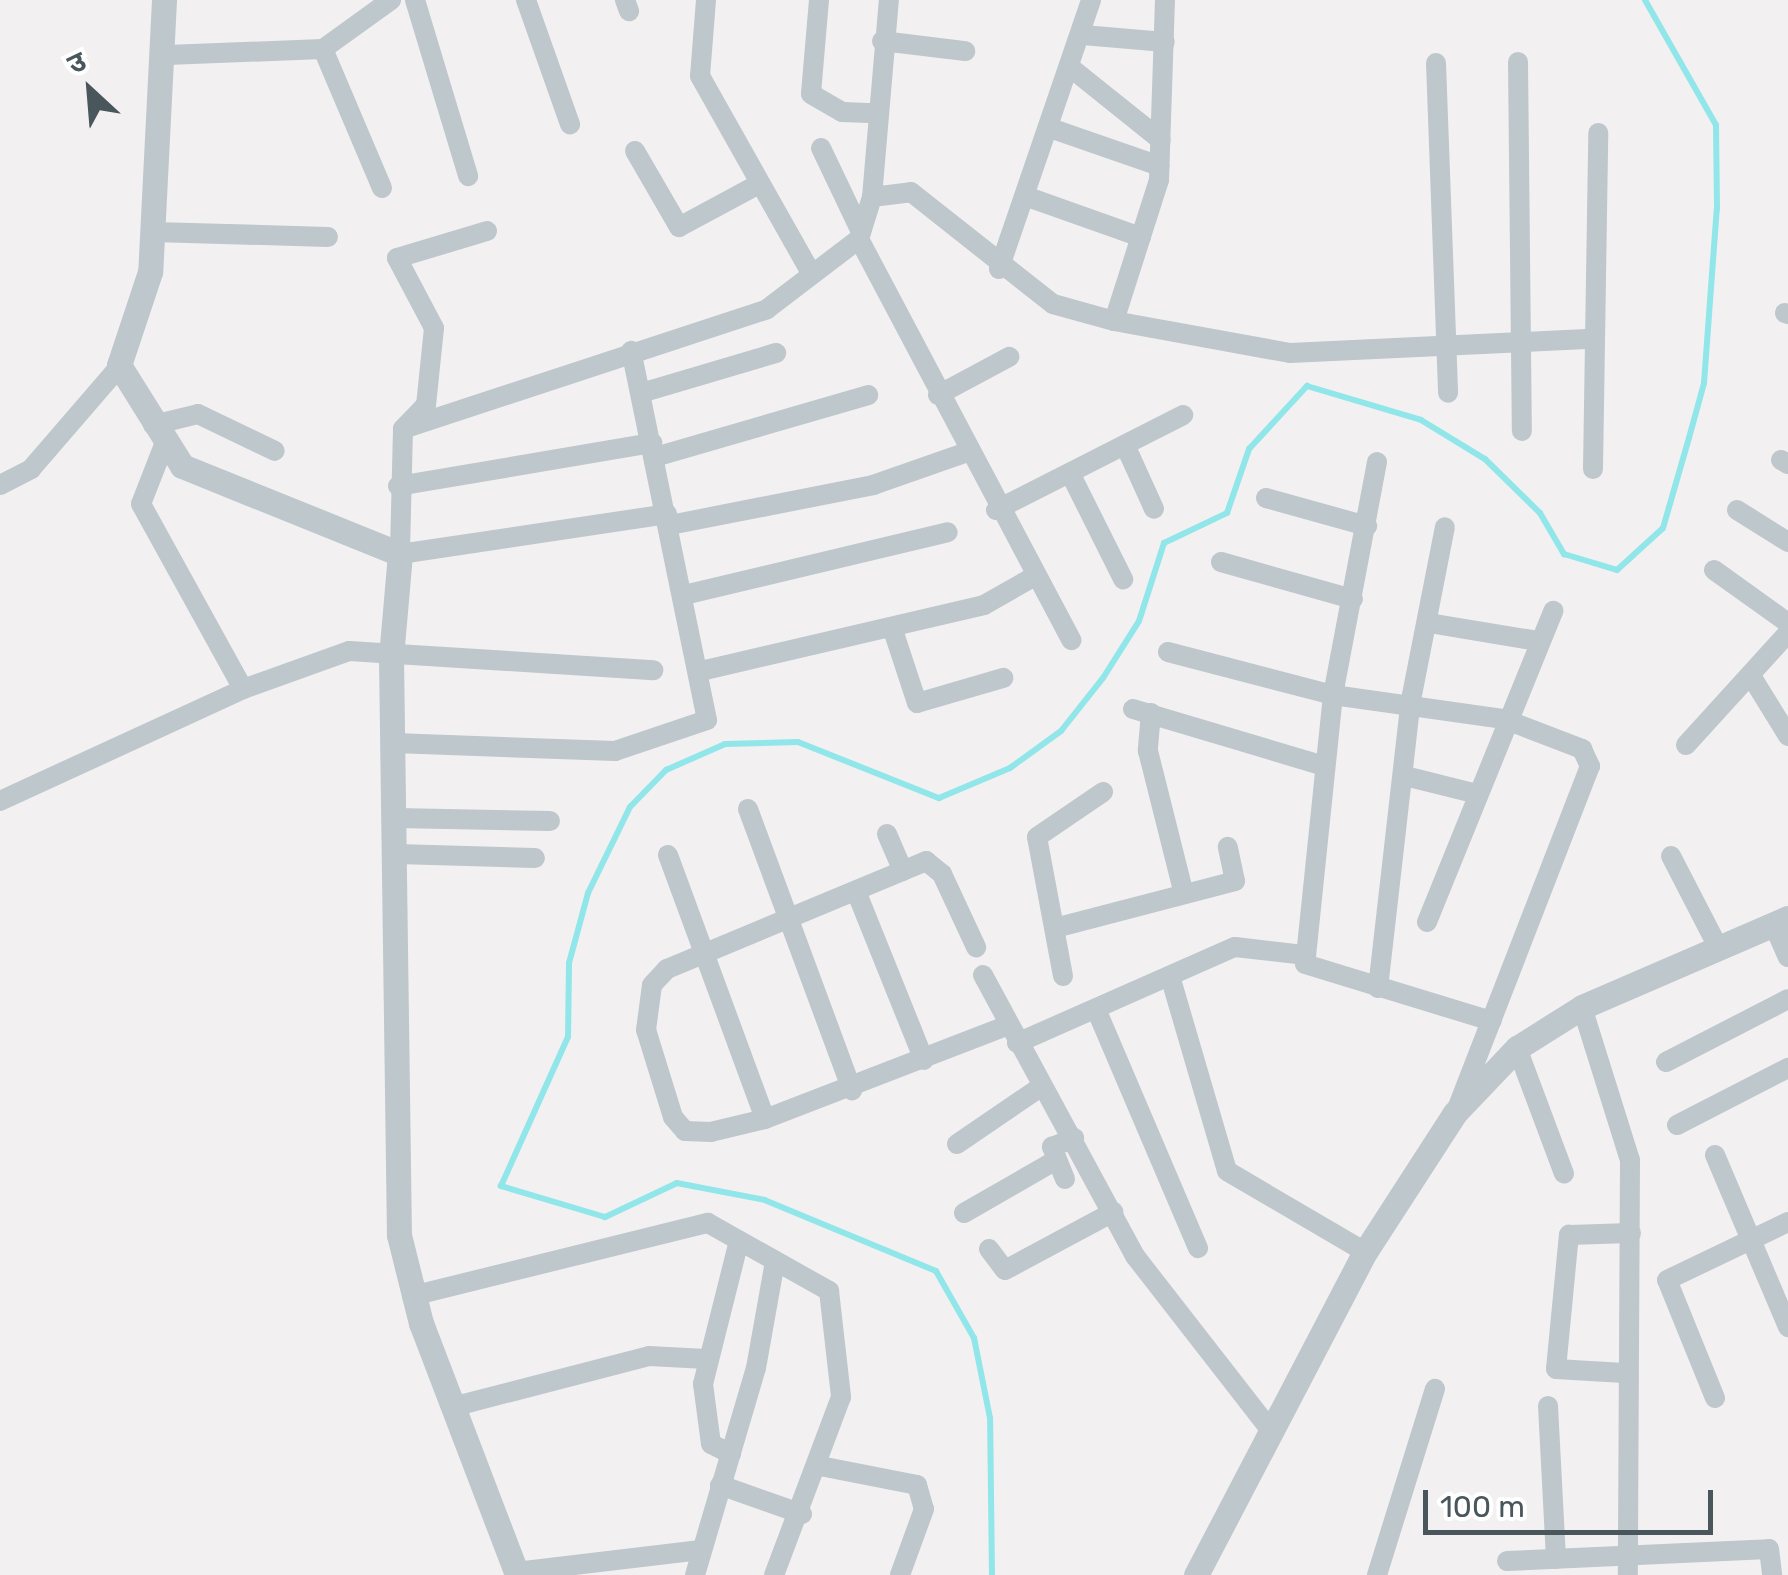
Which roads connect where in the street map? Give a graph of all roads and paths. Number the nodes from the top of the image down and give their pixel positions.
1 (164, 0) edge
2 (391, 0) edge
3 (415, 0) edge
4 (526, 0) edge
5 (706, 0) edge
6 (819, 0) edge
7 (889, 0) edge
8 (1091, 0) edge
9 (1165, 0) edge
10 (1083, 36) junction
11 (882, 41) junction
12 (1165, 42) junction
13 (324, 49) junction
14 (965, 51) dead end
15 (168, 55) junction
16 (1518, 62) dead end
17 (1436, 63) dead end
18 (1071, 68) junction
19 (875, 114) junction
20 (570, 124) dead end
21 (1050, 128) junction
22 (1598, 133) dead end
23 (1160, 140) junction
24 (821, 148) dead end
25 (635, 151) dead end
26 (1160, 166) junction
27 (468, 176) dead end
28 (759, 184) junction
29 (382, 188) dead end
30 (1025, 196) junction
31 (872, 197) junction
32 (153, 232) junction
33 (488, 232) dead end
34 (860, 235) junction
35 (328, 237) dead end
36 (1140, 237) junction
37 (999, 269) junction
38 (812, 275) junction
39 (1114, 321) junction
40 (1592, 339) junction
41 (1520, 343) junction
42 (1446, 345) junction
43 (632, 351) junction
44 (776, 353) dead end
45 (1009, 357) dead end
46 (120, 366) junction
47 (1448, 393) dead end
48 (642, 394) junction
49 (938, 394) junction
50 (868, 395) dead end
51 (1183, 414) dead end
52 (403, 429) junction
53 (1522, 430) dead end
54 (159, 435) junction
55 (1125, 445) junction
56 (654, 450) junction
57 (274, 451) dead end
58 (967, 452) junction
59 (1377, 462) dead end
60 (1593, 469) dead end
61 (1070, 473) junction
62 (0, 484) edge
63 (398, 486) junction
64 (1266, 498) dead end
65 (1154, 509) dead end
66 (996, 510) junction
67 (1737, 510) dead end
68 (669, 520) junction
69 (1367, 526) junction
70 (1446, 527) dead end
71 (948, 532) dead end
72 (1788, 542) edge
73 (400, 554) junction
74 (1221, 562) dead end
75 (1714, 570) dead end
76 (1034, 576) junction
77 (1123, 579) dead end
78 (684, 595) junction
79 (1353, 600) junction
80 (1553, 611) dead end
81 (1429, 623) junction
82 (1788, 623) edge
83 (892, 627) junction
84 (1788, 633) edge
85 (1071, 640) dead end
86 (1538, 642) junction
87 (1168, 652) dead end
88 (392, 657) junction
89 (1781, 660) edge
90 (653, 670) dead end
91 (701, 671) junction
92 (1003, 678) dead end
93 (1753, 679) junction
94 (243, 689) junction
95 (1333, 695) junction
96 (1410, 705) junction
97 (1504, 718) junction
98 (1788, 736) edge
99 (394, 743) junction
100 (1686, 745) dead end
101 (1324, 766) junction
102 (1405, 776) junction
103 (1103, 792) dead end
104 (1476, 794) junction
105 (0, 801) edge
106 (748, 809) dead end
107 (396, 818) junction
108 (550, 821) dead end
109 (887, 834) dead end
110 (1228, 847) dead end
111 (397, 854) junction
112 (668, 855) dead end
113 (1671, 856) dead end
114 (536, 858) dead end
115 (902, 871) junction
116 (856, 891) junction
117 (1184, 894) junction
118 (791, 918) junction
119 (1427, 922) dead end
120 (1781, 922) edge
121 (1055, 928) junction
122 (1717, 945) junction
123 (976, 947) dead end
124 (707, 954) junction
125 (1304, 955) junction
126 (1788, 956) edge
127 (984, 975) dead end
128 (1064, 976) dead end
129 (1170, 976) junction
130 (1378, 988) junction
131 (1788, 999) edge
132 (1582, 1007) junction
133 (1096, 1009) junction
134 (1491, 1021) junction
135 (1012, 1035) junction
136 (1517, 1048) junction
137 (924, 1060) junction
138 (1666, 1062) dead end
139 (1788, 1068) edge
140 (1042, 1086) junction
141 (852, 1090) junction
142 (1455, 1113) junction
143 (766, 1119) junction
144 (1676, 1125) dead end
145 (1074, 1138) junction
146 (956, 1144) dead end
147 (1715, 1155) dead end
148 (1564, 1174) dead end
149 (1113, 1212) junction
150 (964, 1213) dead end
151 (1788, 1222) edge
152 (1632, 1234) junction
153 (1750, 1238) junction
154 (739, 1241) junction
155 (1198, 1248) dead end
156 (989, 1249) dead end
157 (1364, 1252) junction
158 (775, 1260) junction
159 (412, 1296) junction
160 (1788, 1327) edge
161 (706, 1359) junction
162 (1624, 1373) junction
163 (1435, 1389) dead end
164 (1715, 1398) dead end
165 (456, 1406) junction
166 (1548, 1406) dead end
167 (1272, 1432) junction
168 (731, 1454) junction
169 (820, 1466) junction
170 (720, 1485) junction
171 (802, 1514) junction
172 (701, 1550) junction
173 (1556, 1559) junction
174 (1506, 1561) dead end
175 (1628, 1565) edge
176 (517, 1574) edge
177 (695, 1575) edge
178 (774, 1575) edge
179 (900, 1575) edge
180 (1197, 1575) edge
181 (1378, 1575) edge
182 (1772, 1575) edge

1 - 15 street
2 - 13 street
3 - 27 street
4 - 20 street
5 - 28 street
6 - 19 street
7 - 11 street
8 - 10 street
9 - 12 street
10 - 12 street
10 - 18 street
11 - 14 street
11 - 19 street
12 - 23 street
13 - 15 street
13 - 29 street
15 - 32 street
16 - 41 street
17 - 42 street
18 - 21 street
18 - 23 street
19 - 31 street
21 - 26 street
21 - 30 street
22 - 40 street
23 - 26 street
24 - 34 street
25 - 28 street
26 - 36 street
28 - 38 street
30 - 36 street
30 - 37 street
31 - 34 street
31 - 37 street
32 - 35 street
32 - 46 street
33 - 52 street
34 - 38 street
34 - 49 street
36 - 39 street
37 - 39 street
38 - 43 street
39 - 42 street
40 - 41 street
40 - 60 street
41 - 42 street
41 - 53 street
42 - 47 street
43 - 48 street
43 - 52 street
44 - 48 street
45 - 49 street
46 - 54 street
46 - 62 street
48 - 56 street
49 - 58 street
50 - 56 street
51 - 55 street
52 - 63 street
54 - 57 street
54 - 73 street
54 - 94 street
55 - 61 street
55 - 65 street
56 - 63 street
56 - 68 street
58 - 66 street
58 - 68 street
59 - 69 street
61 - 66 street
61 - 77 street
63 - 73 street
64 - 69 street
66 - 76 street
67 - 72 street
68 - 73 street
68 - 78 street
69 - 79 street
70 - 81 street
71 - 78 street
73 - 88 street
74 - 79 street
75 - 82 street
76 - 83 street
76 - 85 street
78 - 91 street
79 - 95 street
80 - 86 street
81 - 86 street
81 - 96 street
83 - 91 street
83 - 92 street
84 - 89 street
86 - 97 street
87 - 95 street
88 - 90 street
88 - 94 street
88 - 99 street
89 - 93 street
91 - 99 street
93 - 98 street
93 - 100 street
94 - 105 street
95 - 96 street
95 - 101 street
96 - 97 street
96 - 102 street
97 - 104 street
97 - 134 street
99 - 107 street
101 - 117 street
101 - 125 street
102 - 104 street
102 - 130 street
103 - 121 street
104 - 119 street
106 - 118 street
107 - 108 street
107 - 111 street
109 - 115 street
110 - 117 street
111 - 114 street
111 - 159 street
112 - 124 street
113 - 122 street
115 - 116 street
115 - 123 street
116 - 118 street
116 - 137 street
117 - 121 street
118 - 124 street
118 - 141 street
120 - 122 street
120 - 126 street
121 - 128 street
122 - 132 street
124 - 143 street
124 - 143 street
125 - 129 street
125 - 130 street
127 - 135 street
129 - 133 street
129 - 157 street
130 - 134 street
131 - 138 street
132 - 136 street
132 - 152 street
133 - 135 street
133 - 155 street
134 - 142 street
135 - 137 street
135 - 140 street
136 - 142 street
136 - 148 street
137 - 141 street
139 - 144 street
140 - 145 street
140 - 146 street
141 - 143 street
142 - 157 street
145 - 149 street
145 - 150 street
147 - 153 street
149 - 156 street
149 - 167 street
151 - 153 street
152 - 162 street
152 - 162 street
153 - 160 street
153 - 164 street
154 - 158 street
154 - 159 street
154 - 161 street
157 - 167 street
158 - 168 street
158 - 169 street
159 - 165 street
161 - 165 street
161 - 168 street
162 - 175 street
163 - 181 street
165 - 176 street
166 - 173 street
167 - 180 street
168 - 170 street
169 - 171 street
169 - 179 street
170 - 171 street
170 - 172 street
171 - 178 street
172 - 176 street
172 - 177 street
173 - 174 street
173 - 175 street
175 - 182 street

